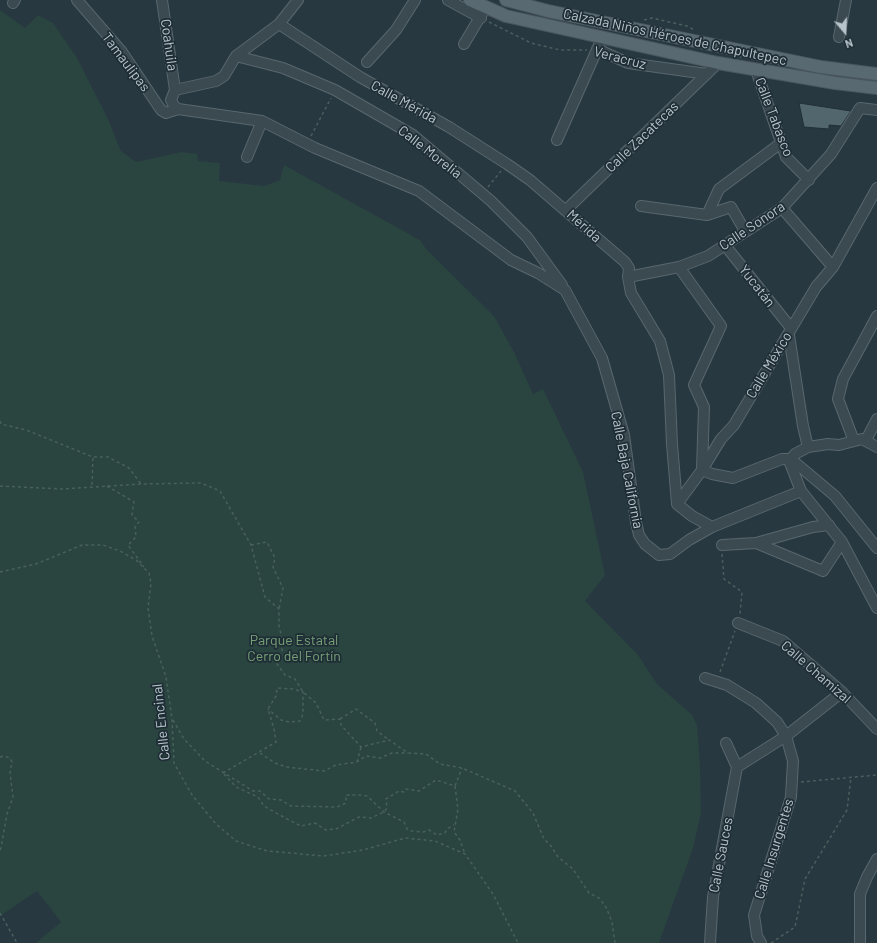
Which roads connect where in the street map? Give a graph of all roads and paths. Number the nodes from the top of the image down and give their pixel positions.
1 (77, 0) edge
2 (162, 0) edge
3 (298, 0) edge
4 (415, 0) edge
5 (448, 0) edge
6 (470, 0) edge
7 (506, 0) edge
8 (846, 0) edge
9 (483, 12) junction
10 (279, 24) junction
11 (839, 37) dead end
12 (602, 38) junction
13 (464, 44) dead end
14 (597, 49) junction
15 (236, 56) junction
16 (367, 62) dead end
17 (718, 64) junction
18 (756, 70) junction
19 (707, 74) junction
20 (877, 74) edge
21 (877, 88) edge
22 (175, 90) junction
23 (335, 90) junction
24 (178, 109) junction
25 (877, 110) edge
26 (194, 111) joint
27 (262, 121) junction
28 (557, 140) dead end
29 (307, 143) junction
30 (781, 143) junction
31 (247, 157) dead end
32 (507, 164) junction
33 (530, 180) joint
34 (809, 180) junction
35 (877, 188) edge
36 (483, 194) junction
37 (641, 206) dead end
38 (782, 208) junction
39 (566, 210) junction
40 (707, 215) junction
41 (745, 231) junction
42 (724, 244) junction
43 (679, 267) junction
44 (833, 267) junction
45 (628, 277) junction
46 (565, 290) junction
47 (877, 316) edge
48 (790, 332) junction
49 (877, 419) edge
50 (0, 421) edge
51 (866, 440) junction
52 (854, 441) junction
53 (808, 447) junction
54 (877, 447) edge
55 (93, 457) junction
56 (791, 459) junction
57 (702, 470) junction
58 (141, 484) junction
59 (106, 485) junction
60 (0, 486) edge
61 (92, 486) junction
62 (801, 491) junction
63 (677, 504) junction
64 (829, 525) junction
65 (712, 527) junction
66 (842, 542) junction
67 (756, 543) junction
68 (251, 545) junction
69 (722, 545) joint
70 (877, 548) edge
71 (0, 572) edge
72 (148, 573) junction
73 (877, 608) edge
74 (279, 609) junction
75 (738, 623) junction
76 (705, 678) dead end
77 (716, 682) junction
78 (304, 692) junction
79 (842, 692) junction
80 (268, 709) junction
81 (172, 719) junction
82 (340, 719) junction
83 (877, 729) edge
84 (786, 736) junction
85 (389, 740) junction
86 (726, 743) dead end
87 (362, 747) junction
88 (260, 753) junction
89 (408, 753) junction
90 (0, 758) edge
91 (357, 762) junction
92 (737, 767) junction
93 (462, 768) junction
94 (223, 773) junction
95 (877, 775) edge
96 (851, 777) junction
97 (792, 782) junction
98 (455, 786) junction
99 (384, 812) junction
100 (454, 825) junction
101 (0, 853) edge
102 (465, 854) junction
103 (877, 859) edge
104 (0, 913) edge
105 (17, 943) edge
106 (518, 943) edge
107 (615, 943) edge
108 (710, 943) edge
109 (761, 943) edge
110 (771, 943) edge
111 (860, 943) edge

1 - 24 street, Tamaulipas
2 - 22 street, Coahuila
3 - 10 street
4 - 16 street
5 - 9 street
6 - 9 main road, Calzada Niños Héroes de Chapultepec
7 - 20 main road, Calzada Niños Héroes de Chapultepec
8 - 11 street
9 - 12 main road, Calzada Niños Héroes de Chapultepec
9 - 13 street
9 - 14 path, Veracruz
10 - 15 street
10 - 32 street, Calle Mérida
12 - 14 street
12 - 17 main road, Calzada Niños Héroes de Chapultepec
14 - 19 street, Veracruz
14 - 28 street
15 - 22 street
15 - 23 street, Calle Morelia
17 - 18 main road, Calzada Niños Héroes de Chapultepec
17 - 19 street, Calle Zacatecas
18 - 21 main road, Calzada Niños Héroes de Chapultepec
18 - 30 street, Calle Tabasco
19 - 39 street, Calle Zacatecas
22 - 24 street, Coahuila
23 - 29 path
23 - 36 street, Calle Morelia
24 - 26 street, Tamaulipas
25 - 34 street, Calle Sonora
26 - 27 street, Calle Baja California
27 - 29 street, Calle Baja California
27 - 31 street
29 - 46 street, Calle Baja California
30 - 34 street, Calle Tabasco
30 - 40 street
32 - 33 street, Calle Mérida
32 - 36 path
33 - 39 street, Mérida
34 - 38 street, Calle Sonora
35 - 44 street, Calle México
36 - 46 street, Calle Morelia
37 - 40 street
38 - 41 street, Calle Sonora
38 - 44 street
39 - 45 street, Mérida
40 - 41 street
41 - 42 street, Calle Sonora
42 - 43 street, Calle Sonora
42 - 48 street, Yucatán
43 - 45 street, Calle Sonora
43 - 57 street
44 - 48 street, Calle México
45 - 63 street, Mérida
46 - 65 street, Calle Baja California
47 - 52 street
48 - 53 street
48 - 57 street, Calle México
49 - 51 street
50 - 55 path
51 - 52 street
51 - 54 street
52 - 53 street
53 - 56 street
55 - 58 path
55 - 61 path
56 - 57 street
56 - 62 street
56 - 70 street
57 - 63 street, Calle México
58 - 59 path
58 - 68 path
59 - 61 path
59 - 72 path
60 - 61 path
62 - 64 street
62 - 65 street, Calle Baja California
63 - 65 street
64 - 66 street
64 - 67 street
66 - 67 street
66 - 73 street
67 - 69 street
68 - 74 path
68 - 74 path
69 - 75 path
71 - 72 path
72 - 81 path, Calle Encinal
74 - 78 path
75 - 77 path
75 - 79 street, Calle Chamizal
76 - 77 street, Calle Insurgentes
77 - 84 street, Calle Insurgentes
78 - 80 path
78 - 80 path
78 - 82 path
79 - 83 street, Calle Chamizal
79 - 84 street
80 - 88 path
81 - 94 path
81 - 102 path, Calle Encinal
82 - 85 path
82 - 87 path
84 - 92 street
84 - 97 street, Calle Insurgentes
85 - 87 path
85 - 89 path
86 - 92 street
87 - 91 path
88 - 91 path
88 - 94 path
89 - 91 path
89 - 93 path
90 - 101 path
92 - 108 street, Calle Sauces
93 - 98 path
93 - 107 path
94 - 99 path
94 - 99 path
95 - 96 path
96 - 97 path
96 - 110 path
97 - 109 street, Calle Insurgentes
98 - 99 path
98 - 100 path
99 - 100 path
100 - 102 path
102 - 106 path
103 - 111 street
104 - 105 path

